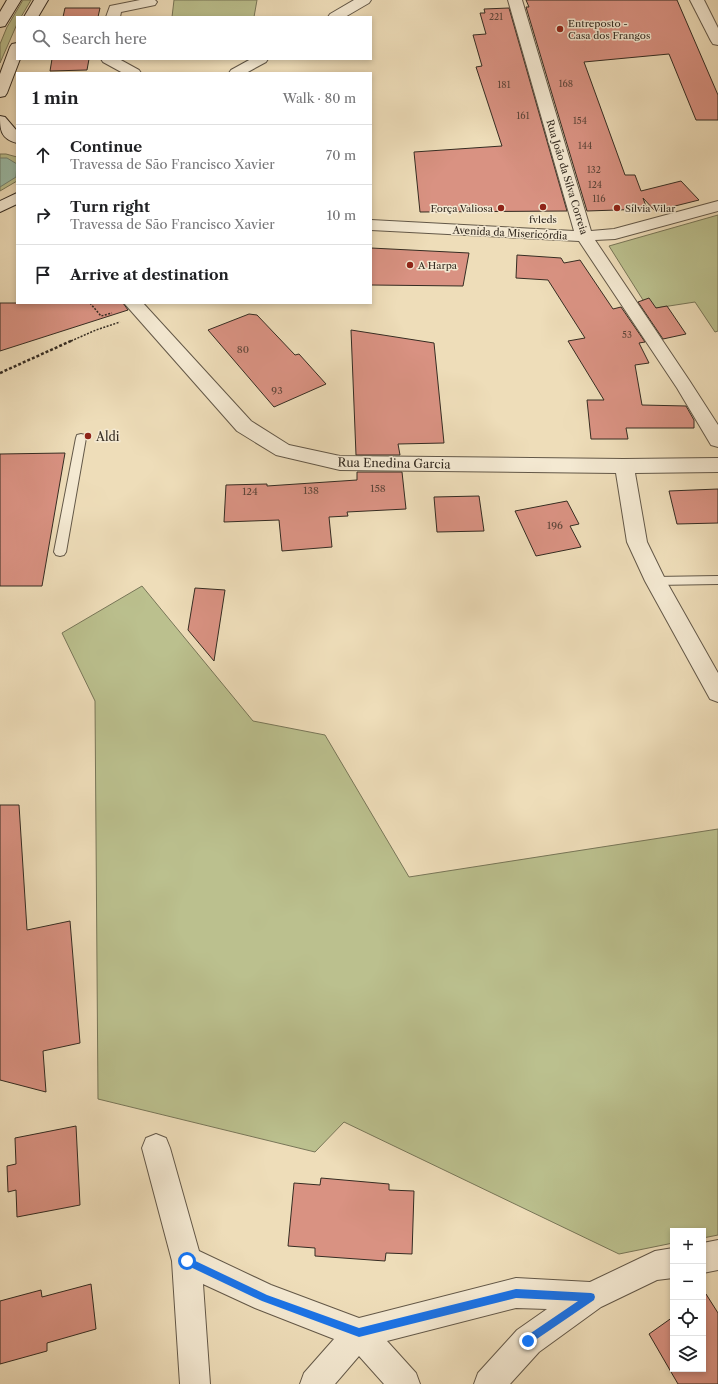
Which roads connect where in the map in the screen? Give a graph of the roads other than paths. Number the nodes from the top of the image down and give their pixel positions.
1 (14, 0) edge
2 (41, 0) edge
3 (362, 0) edge
4 (515, 0) edge
5 (697, 0) edge
6 (150, 1) edge
7 (32, 16) edge
8 (113, 16) edge
9 (148, 16) edge
10 (336, 16) edge
11 (0, 23) edge
12 (718, 41) edge
13 (16, 50) edge
14 (110, 60) edge
15 (141, 60) edge
16 (259, 60) edge
17 (132, 72) edge
18 (139, 72) edge
19 (238, 72) edge
20 (0, 93) edge
21 (0, 120) edge
22 (16, 137) edge
23 (0, 143) edge
24 (16, 143) edge
25 (16, 199) edge
26 (718, 206) edge
27 (0, 207) edge
28 (372, 225) edge
29 (584, 236) junction
30 (134, 304) edge
31 (81, 438) dead end
32 (718, 440) edge
33 (718, 465) edge
34 (624, 466) junction
35 (60, 552) dead end
36 (718, 580) edge
37 (655, 581) junction
38 (718, 693) edge
39 (156, 1148) dead end
40 (718, 1256) edge
41 (706, 1258) edge
42 (187, 1261) junction
43 (670, 1264) edge
44 (591, 1297) junction
45 (359, 1333) junction
46 (195, 1384) edge
47 (315, 1384) edge
48 (405, 1384) edge
49 (489, 1384) edge

1 - 11 street
2 - 7 street
3 - 10 street
4 - 29 street, Rua João da Silva Correia
5 - 12 street
6 - 8 street
6 - 9 street
13 - 20 street
14 - 17 street
15 - 18 street
16 - 19 street
21 - 22 street
23 - 24 street
25 - 27 street
26 - 29 street, Avenida da Misericórdia
28 - 29 street, Avenida da Misericórdia
29 - 32 street, Rua João da Silva Correia
30 - 34 street, Rua Enedina Garcia
31 - 35 lane
33 - 34 street, Rua Enedina Garcia
34 - 37 street
36 - 37 lane
37 - 38 street
39 - 42 street
40 - 41 street
42 - 45 street
42 - 46 street
43 - 44 street
44 - 45 street
44 - 49 street
45 - 47 street
45 - 48 street

